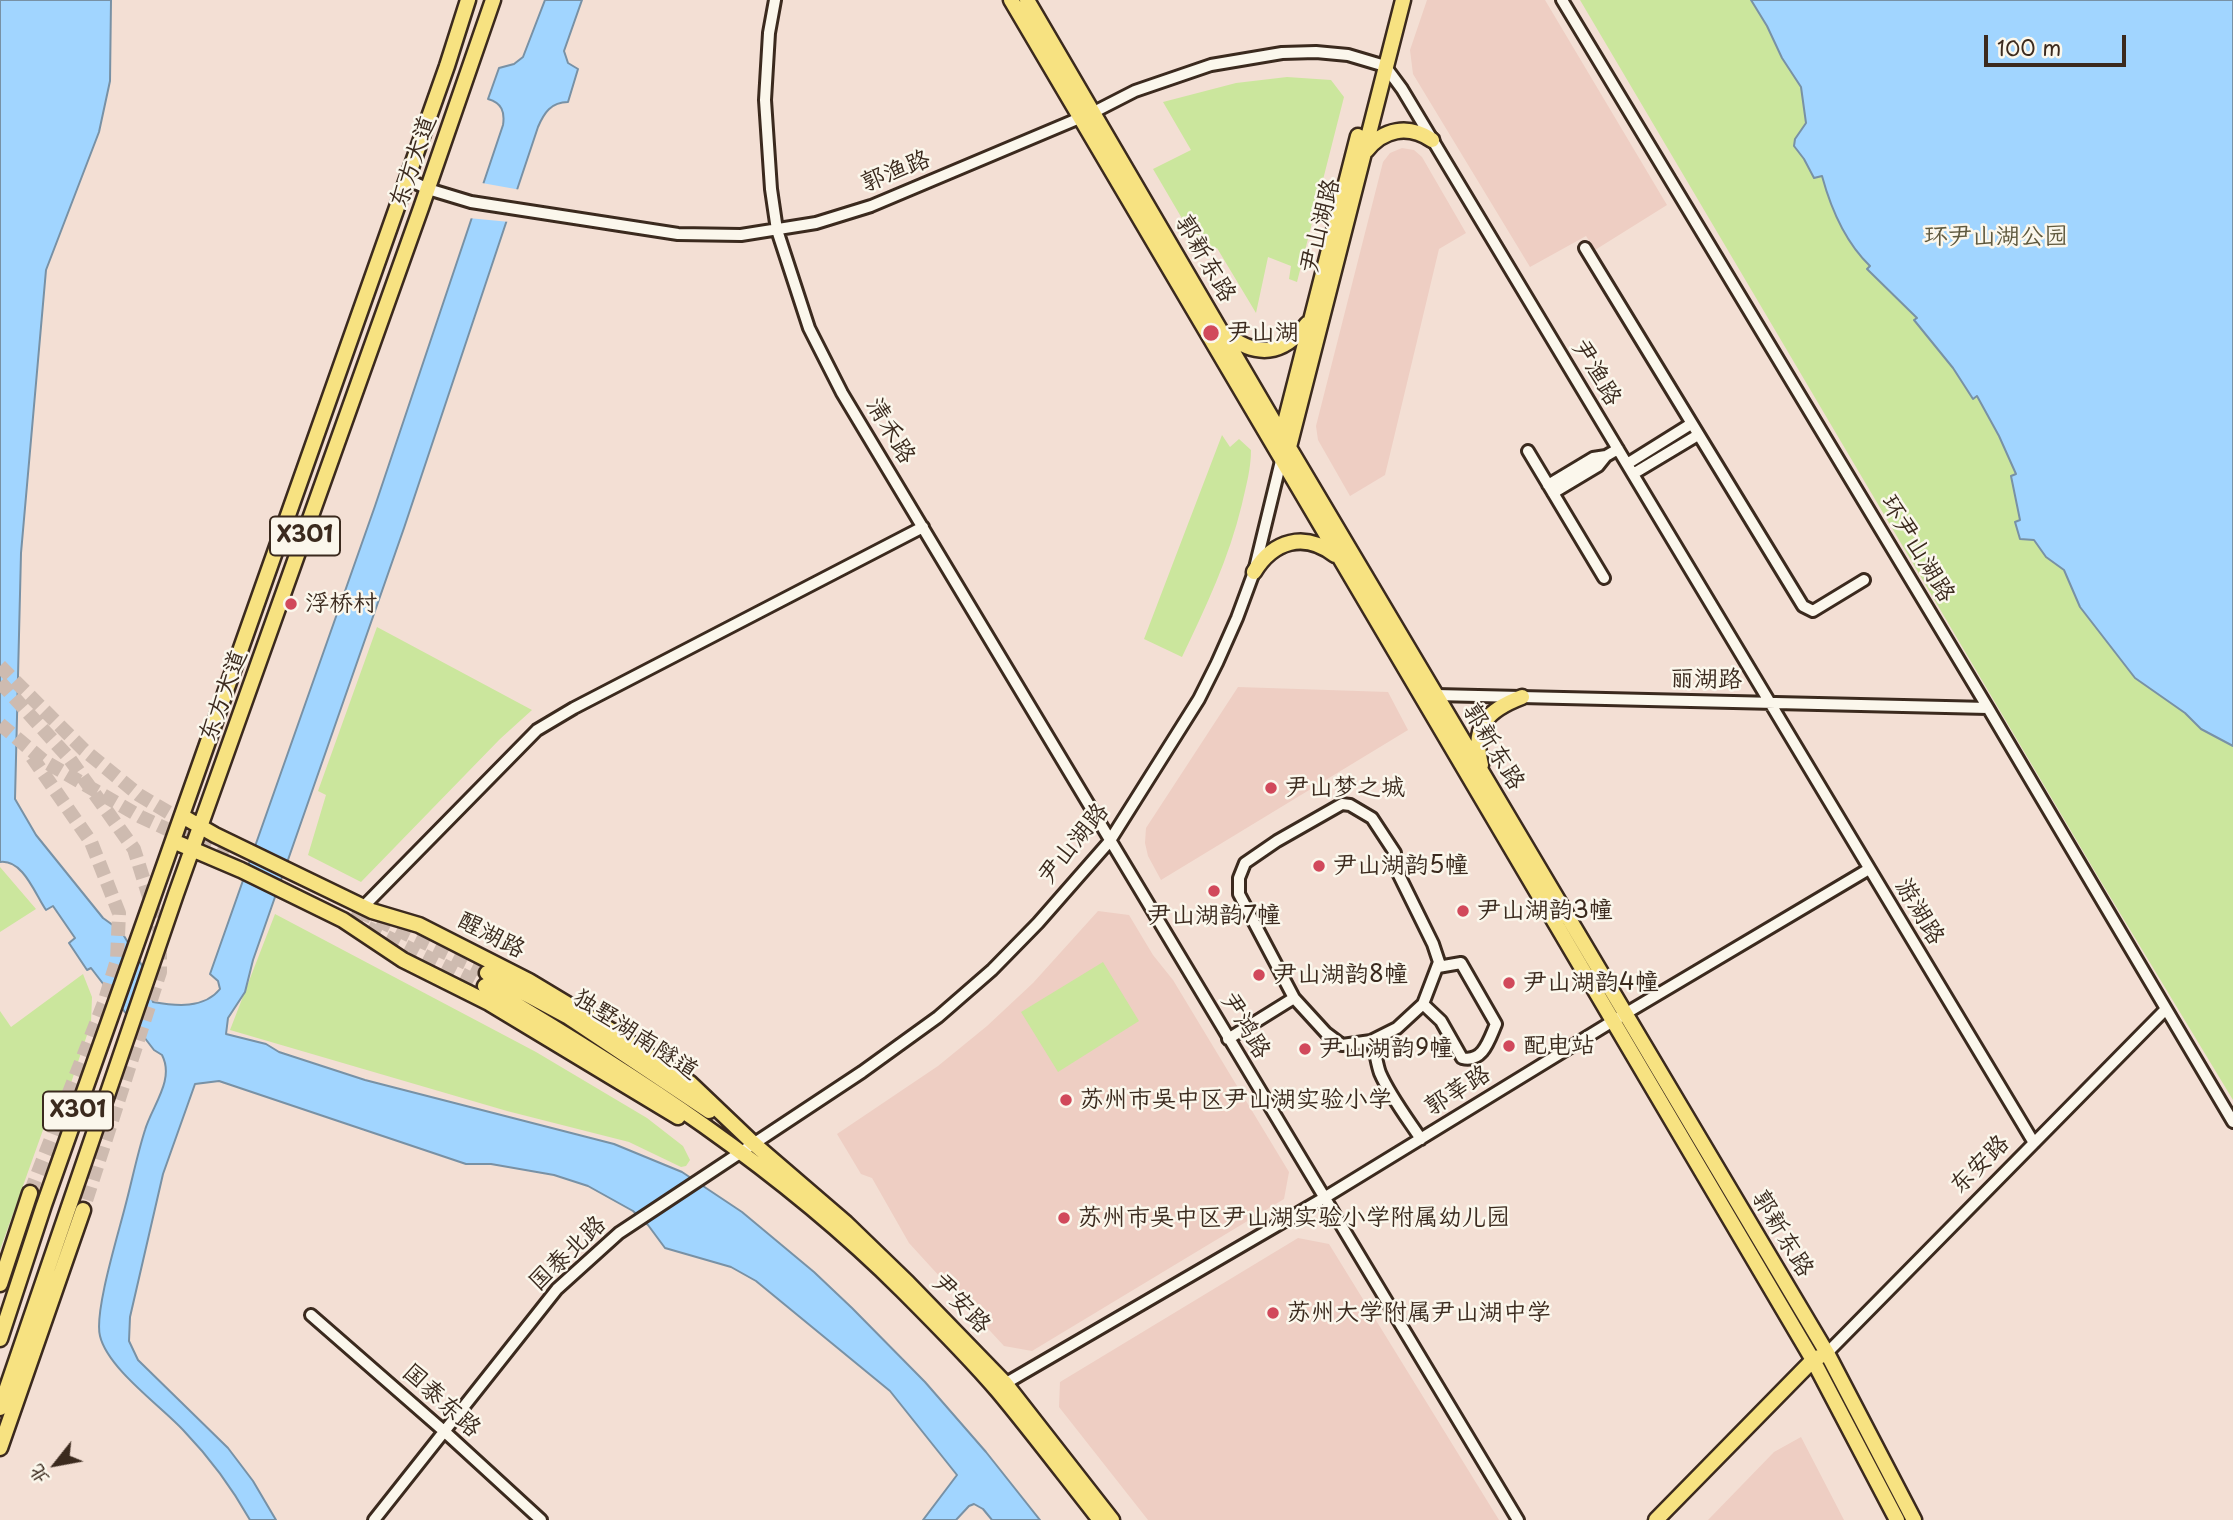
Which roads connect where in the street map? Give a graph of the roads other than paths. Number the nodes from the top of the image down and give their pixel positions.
1 (468, 0) edge
2 (493, 0) edge
3 (775, 0) edge
4 (1011, 0) edge
5 (1027, 0) edge
6 (1394, 0) edge
7 (1403, 0) edge
8 (1562, 0) edge
9 (1381, 64) junction
10 (1087, 115) junction
11 (1432, 140) junction
12 (1363, 155) junction
13 (407, 179) junction
14 (428, 190) junction
15 (777, 230) junction
16 (1585, 248) dead end
17 (1310, 320) junction
18 (1219, 328) junction
19 (1691, 424) junction
20 (1281, 434) junction
21 (1698, 435) junction
22 (1618, 449) junction
23 (1528, 451) dead end
24 (1285, 454) junction
25 (1626, 464) junction
26 (1633, 474) junction
27 (1551, 489) junction
28 (923, 527) junction
29 (1339, 559) junction
30 (1254, 572) junction
31 (1604, 578) dead end
32 (1864, 580) dead end
33 (1522, 697) junction
34 (1430, 699) junction
35 (1770, 702) junction
36 (1988, 708) junction
37 (1484, 776) junction
38 (182, 816) junction
39 (202, 827) junction
40 (173, 841) junction
41 (1110, 842) junction
42 (193, 850) junction
43 (1868, 869) junction
44 (363, 907) junction
45 (1438, 967) junction
46 (486, 980) tunnel mouth
47 (1294, 999) junction
48 (1423, 1004) junction
49 (2165, 1010) junction
50 (1619, 1018) junction
51 (1228, 1039) junction
52 (1371, 1041) junction
53 (2233, 1122) edge
54 (1421, 1139) junction
55 (2034, 1143) junction
56 (747, 1147) junction
57 (30, 1193) tunnel mouth
58 (1324, 1198) junction
59 (83, 1210) tunnel mouth
60 (0, 1284) edge
61 (311, 1315) dead end
62 (0, 1339) edge
63 (1827, 1353) junction
64 (1815, 1365) junction
65 (1001, 1386) junction
66 (0, 1408) edge
67 (445, 1432) junction
68 (0, 1448) edge
69 (374, 1520) edge
70 (541, 1520) edge
71 (1100, 1520) edge
72 (1112, 1520) edge
73 (1518, 1520) edge
74 (1656, 1520) edge
75 (1670, 1520) edge
76 (1897, 1520) edge
77 (1914, 1520) edge

1 - 13 main road, 东方大道 / X301
2 - 14 main road, 东方大道 / X301
3 - 15 street, 清禾路
4 - 10 main road, 郭新东路
5 - 10 main road, 郭新东路
6 - 9 main road, 尹山湖路
7 - 9 main road, 尹山湖路
8 - 36 street, 环尹山湖路
9 - 10 street, 郭渔路
9 - 11 street, 尹渔路
9 - 12 main road, 尹山湖路
9 - 17 main road, 尹山湖路
10 - 15 street, 郭渔路
10 - 18 main road, 郭新东路
10 - 24 main road, 郭新东路
11 - 12 main road
11 - 22 street, 尹渔路
12 - 24 main road, 尹山湖路
13 - 14 street, 郭渔路
13 - 38 main road, 东方大道 / X301
14 - 15 street, 郭渔路
14 - 39 main road, 东方大道 / X301
15 - 28 street, 清禾路
16 - 19 street
17 - 18 main road
17 - 20 main road, 尹山湖路
18 - 20 main road, 郭新东路
19 - 21 street
19 - 25 street
20 - 24 main road, 尹山湖路
21 - 26 street
21 - 32 street
22 - 25 street, 尹渔路
22 - 27 street
23 - 27 street
24 - 29 main road, 郭新东路
24 - 30 street, 尹山湖路
24 - 34 main road, 郭新东路
25 - 26 street, 尹渔路
26 - 35 street, 尹渔路
27 - 31 street
28 - 41 street, 清禾路
28 - 44 street
29 - 30 main road
29 - 34 main road, 郭新东路
30 - 41 street, 尹山湖路
33 - 34 street, 丽湖路
33 - 35 street, 丽湖路
33 - 37 main road
34 - 37 main road, 郭新东路
34 - 50 main road, 郭新东路
35 - 36 street, 丽湖路
35 - 43 street, 游湖路
36 - 49 street, 环尹山湖路
37 - 50 main road, 郭新东路
38 - 39 main road, 醒湖路
38 - 40 main road, 东方大道 / X301
39 - 42 main road, 东方大道 / X301
39 - 44 main road, 醒湖路
40 - 42 main road
40 - 62 main road, 东方大道 / X301
41 - 51 street, 尹鸿路
41 - 56 street, 尹山湖路
42 - 56 main road
42 - 66 main road, 东方大道 / X301
43 - 50 street, 郭莘路
43 - 55 street, 游湖路
44 - 56 main road, 醒湖路
45 - 47 street
45 - 48 street
45 - 48 street
46 - 56 main road, 独墅湖南隧道
47 - 51 street
47 - 52 street
48 - 52 street
49 - 53 street, 环尹山湖路
49 - 55 street, 东安路
50 - 54 street, 郭莘路
50 - 63 main road, 郭新东路
50 - 64 main road, 郭新东路
51 - 58 street, 尹鸿路
52 - 54 street
54 - 58 street, 郭莘路
55 - 63 street, 东安路
56 - 65 main road, 尹安路
56 - 67 street, 国泰北路
57 - 60 main road
58 - 65 street, 郭莘路
58 - 73 street, 尹鸿路
59 - 68 main road
61 - 67 street, 国泰东路
63 - 64 main road, 东安路
63 - 77 main road, 郭新东路
64 - 74 main road, 东安路
64 - 75 main road, 东安路
64 - 76 main road, 郭新东路
65 - 71 main road, 尹安路
65 - 72 main road, 尹安路
67 - 69 street, 国泰北路
67 - 70 street, 国泰东路

